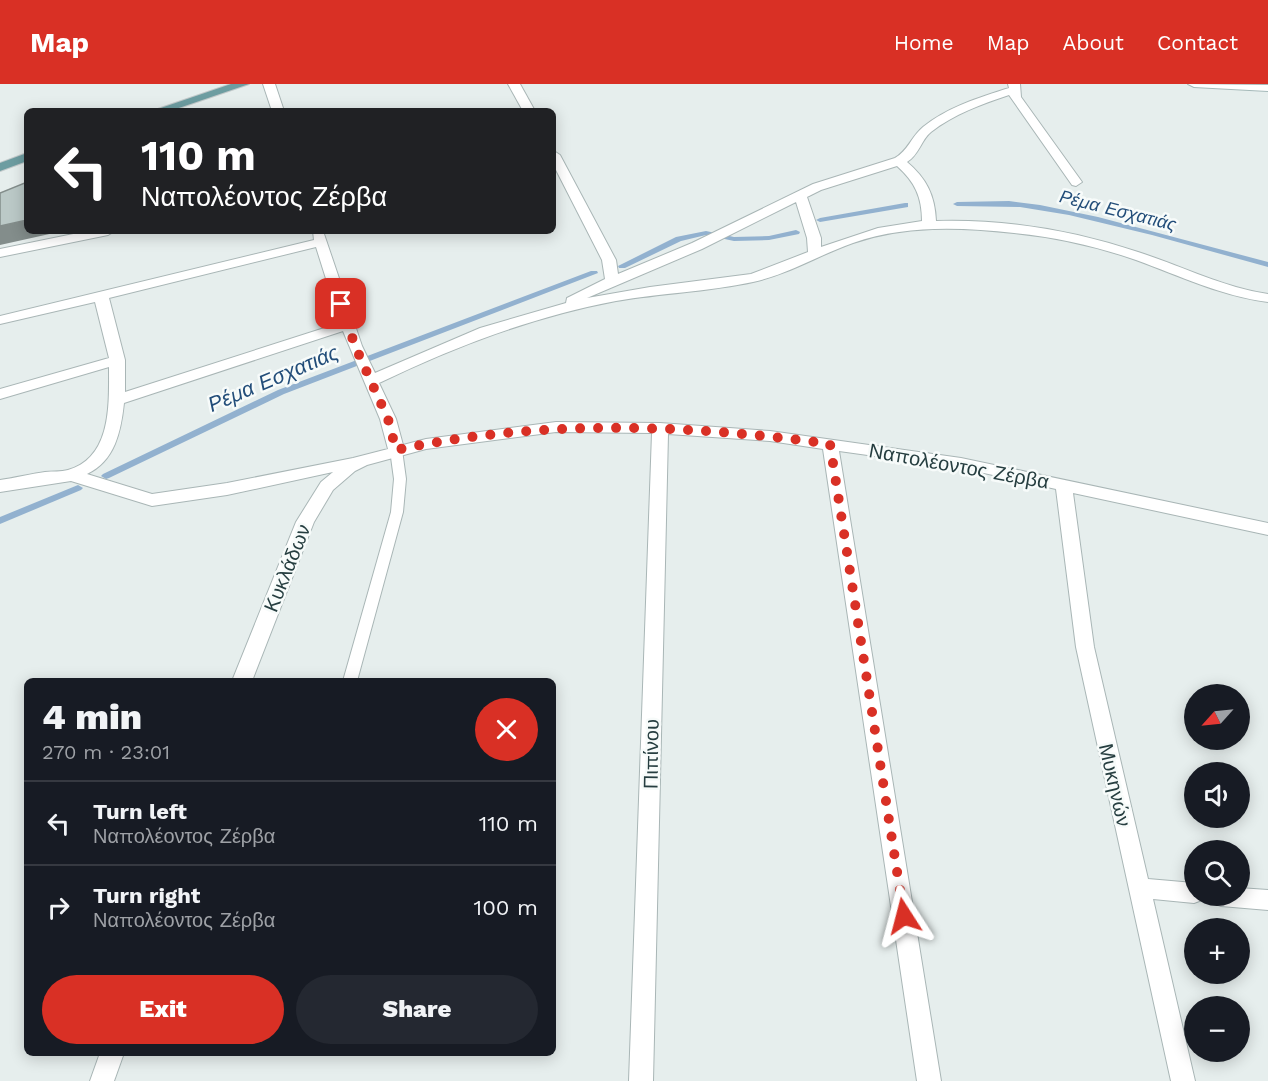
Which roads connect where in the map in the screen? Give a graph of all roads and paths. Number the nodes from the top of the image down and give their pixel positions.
1 (243, 84) edge
2 (269, 84) edge
3 (514, 84) edge
4 (1194, 84) edge
5 (1014, 87) edge
6 (1268, 88) edge
7 (167, 108) edge
8 (277, 108) edge
9 (527, 108) edge
10 (24, 158) edge
11 (556, 160) edge
12 (899, 161) junction
13 (0, 167) edge
14 (1076, 182) dead end
15 (800, 196) junction
16 (929, 224) junction
17 (93, 234) edge
18 (319, 237) edge
19 (0, 253) edge
20 (815, 253) junction
21 (612, 281) junction
22 (101, 296) junction
23 (1268, 298) edge
24 (558, 309) junction
25 (0, 320) edge
26 (348, 325) junction
27 (117, 360) junction
28 (368, 377) junction
29 (0, 394) edge
30 (117, 400) junction
31 (660, 428) junction
32 (830, 444) junction
33 (396, 450) junction
34 (355, 464) junction
35 (71, 475) junction
36 (0, 486) edge
37 (1064, 486) junction
38 (1267, 531) edge
39 (243, 678) edge
40 (351, 678) edge
41 (1139, 888) junction
42 (1184, 892) edge
43 (1250, 898) edge
44 (1268, 900) edge
45 (111, 1056) edge
46 (102, 1081) edge
47 (641, 1081) edge
48 (929, 1081) edge
49 (1183, 1081) edge

1 - 7 main road
2 - 8 street
3 - 9 street
4 - 6 street
5 - 12 street
5 - 14 street
10 - 13 main road
11 - 21 street
12 - 15 street
12 - 16 street
15 - 20 street
15 - 21 street
16 - 20 street
16 - 23 street
17 - 19 street
18 - 22 street
18 - 26 street
20 - 24 street
21 - 24 street
22 - 25 street
22 - 27 street
24 - 28 street
26 - 28 street
26 - 30 street
27 - 29 street
27 - 30 street
28 - 33 street
30 - 35 street
31 - 32 street, Ναπολέοντος Ζέρβα
31 - 33 street, Ναπολέοντος Ζέρβα
31 - 47 street, Πιπίνου
32 - 37 street, Ναπολέοντος Ζέρβα
32 - 48 street
33 - 34 street, Ναπολέοντος Ζέρβα
33 - 40 lane
34 - 35 street, Ναπολέοντος Ζέρβα
34 - 39 street, Κυκλάδων
35 - 36 street
37 - 38 street, Ναπολέοντος Ζέρβα
37 - 41 street, Μυκηνών
41 - 42 street
41 - 49 street, Μυκηνών
43 - 44 street
45 - 46 street

